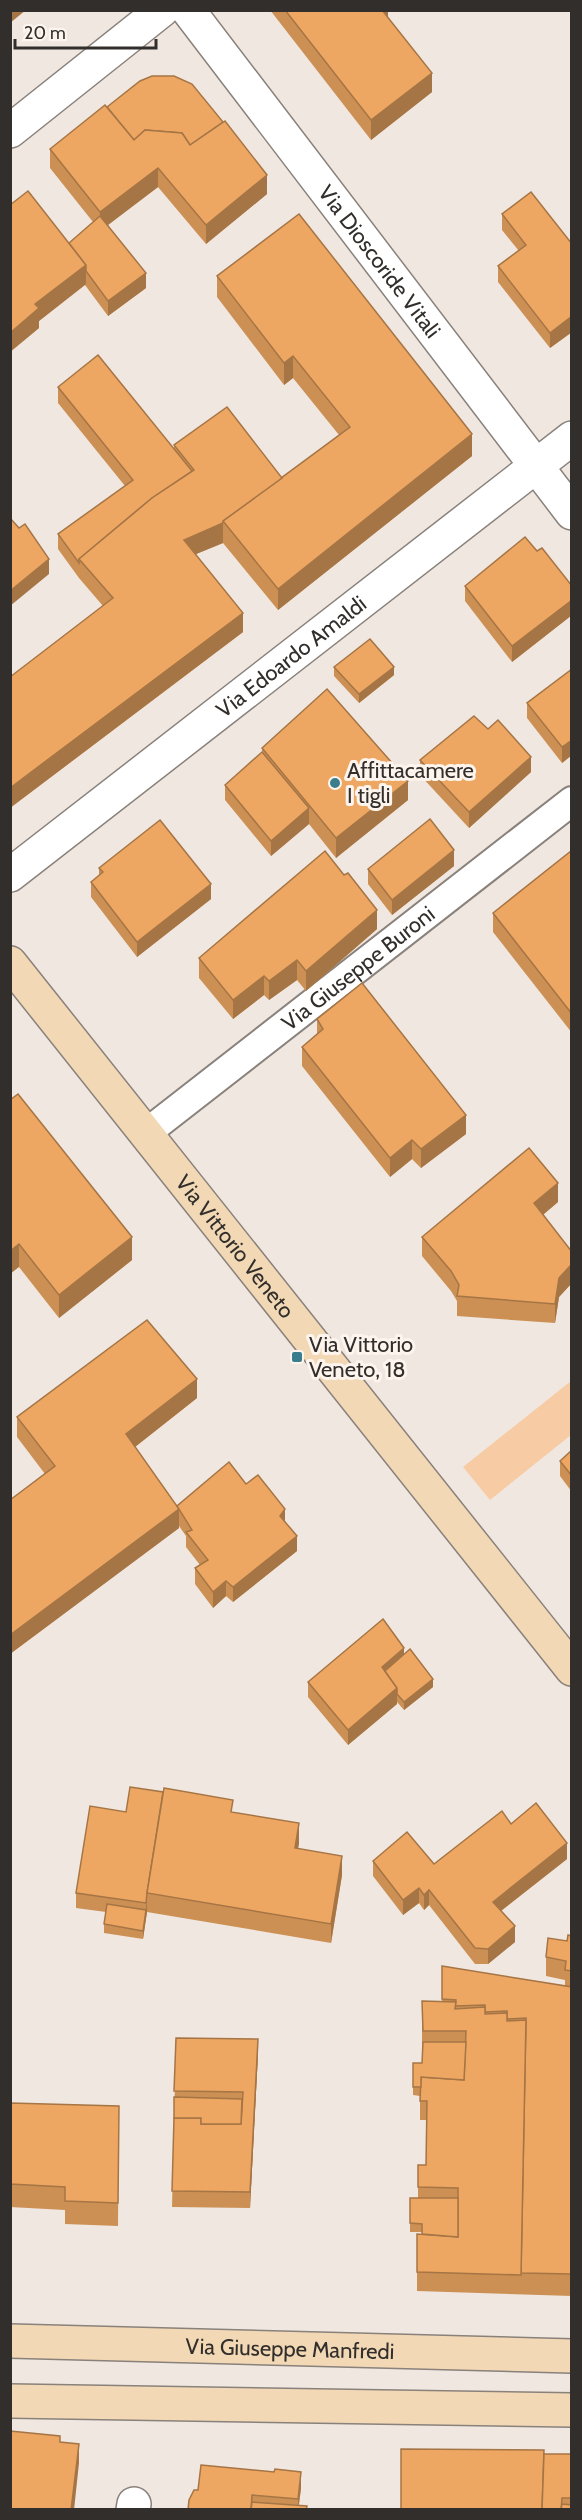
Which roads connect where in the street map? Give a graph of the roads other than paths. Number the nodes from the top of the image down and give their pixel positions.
1 (162, 10) edge
2 (188, 10) edge
3 (10, 131) edge
4 (572, 438) edge
5 (535, 467) junction
6 (572, 513) edge
7 (572, 801) edge
8 (10, 875) edge
9 (10, 963) edge
10 (145, 1134) junction
11 (572, 1669) edge
12 (10, 2341) edge
13 (572, 2356) edge
14 (10, 2401) edge
15 (572, 2410) edge

1 - 3 street
2 - 5 street, Via Dioscoride Vitali
4 - 5 street, Via Edoardo Amaldi
5 - 6 street, Via Dioscoride Vitali
5 - 8 street, Via Edoardo Amaldi
7 - 10 lane, Via Giuseppe Buroni
9 - 10 main road, Via Vittorio Veneto
10 - 11 main road, Via Vittorio Veneto
12 - 13 main road, Via Giuseppe Manfredi
14 - 15 main road

